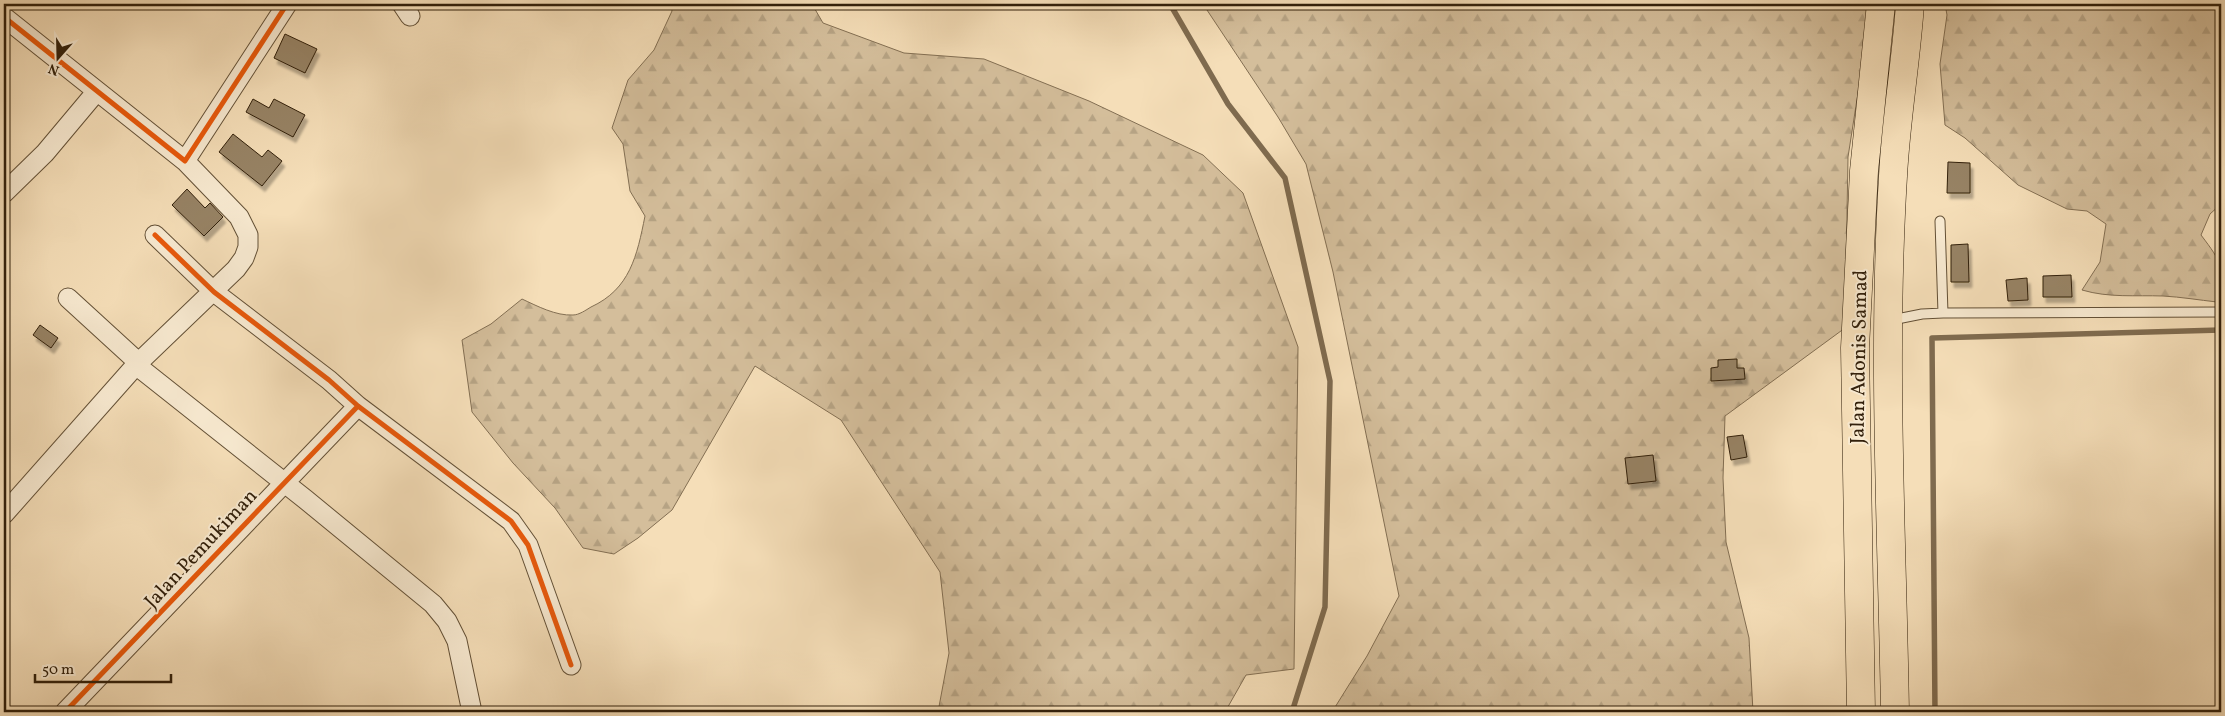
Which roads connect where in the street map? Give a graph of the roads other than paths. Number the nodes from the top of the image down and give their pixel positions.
1 (287, 4) edge
2 (1881, 4) edge
3 (1910, 4) edge
4 (4, 17) edge
5 (97, 92) junction
6 (1869, 136) junction
7 (1897, 139) junction
8 (185, 161) junction
9 (4, 193) edge
10 (1940, 221) dead end
11 (155, 235) dead end
12 (214, 292) junction
13 (68, 298) dead end
14 (2221, 312) edge
15 (1944, 313) junction
16 (1888, 321) junction
17 (137, 364) junction
18 (358, 406) junction
19 (283, 482) junction
20 (4, 514) edge
21 (571, 664) dead end
22 (65, 712) edge
23 (472, 712) edge
24 (1861, 712) edge
25 (1895, 712) edge

1 - 8 street
2 - 6 highway, Jalan Adonis Samad
3 - 7 highway, Jalan Adonis Samad
4 - 5 street
5 - 8 street
5 - 9 street
6 - 7 highway
6 - 24 highway, Jalan Adonis Samad
7 - 16 highway, Jalan Adonis Samad
8 - 12 street
10 - 15 lane
11 - 12 street
12 - 17 street
12 - 18 street
13 - 17 street
14 - 15 lane
15 - 16 lane
16 - 25 highway, Jalan Adonis Samad
17 - 19 street
17 - 20 street
18 - 19 street, Jalan Pemukiman
18 - 21 street
19 - 22 street, Jalan Pemukiman
19 - 23 street

